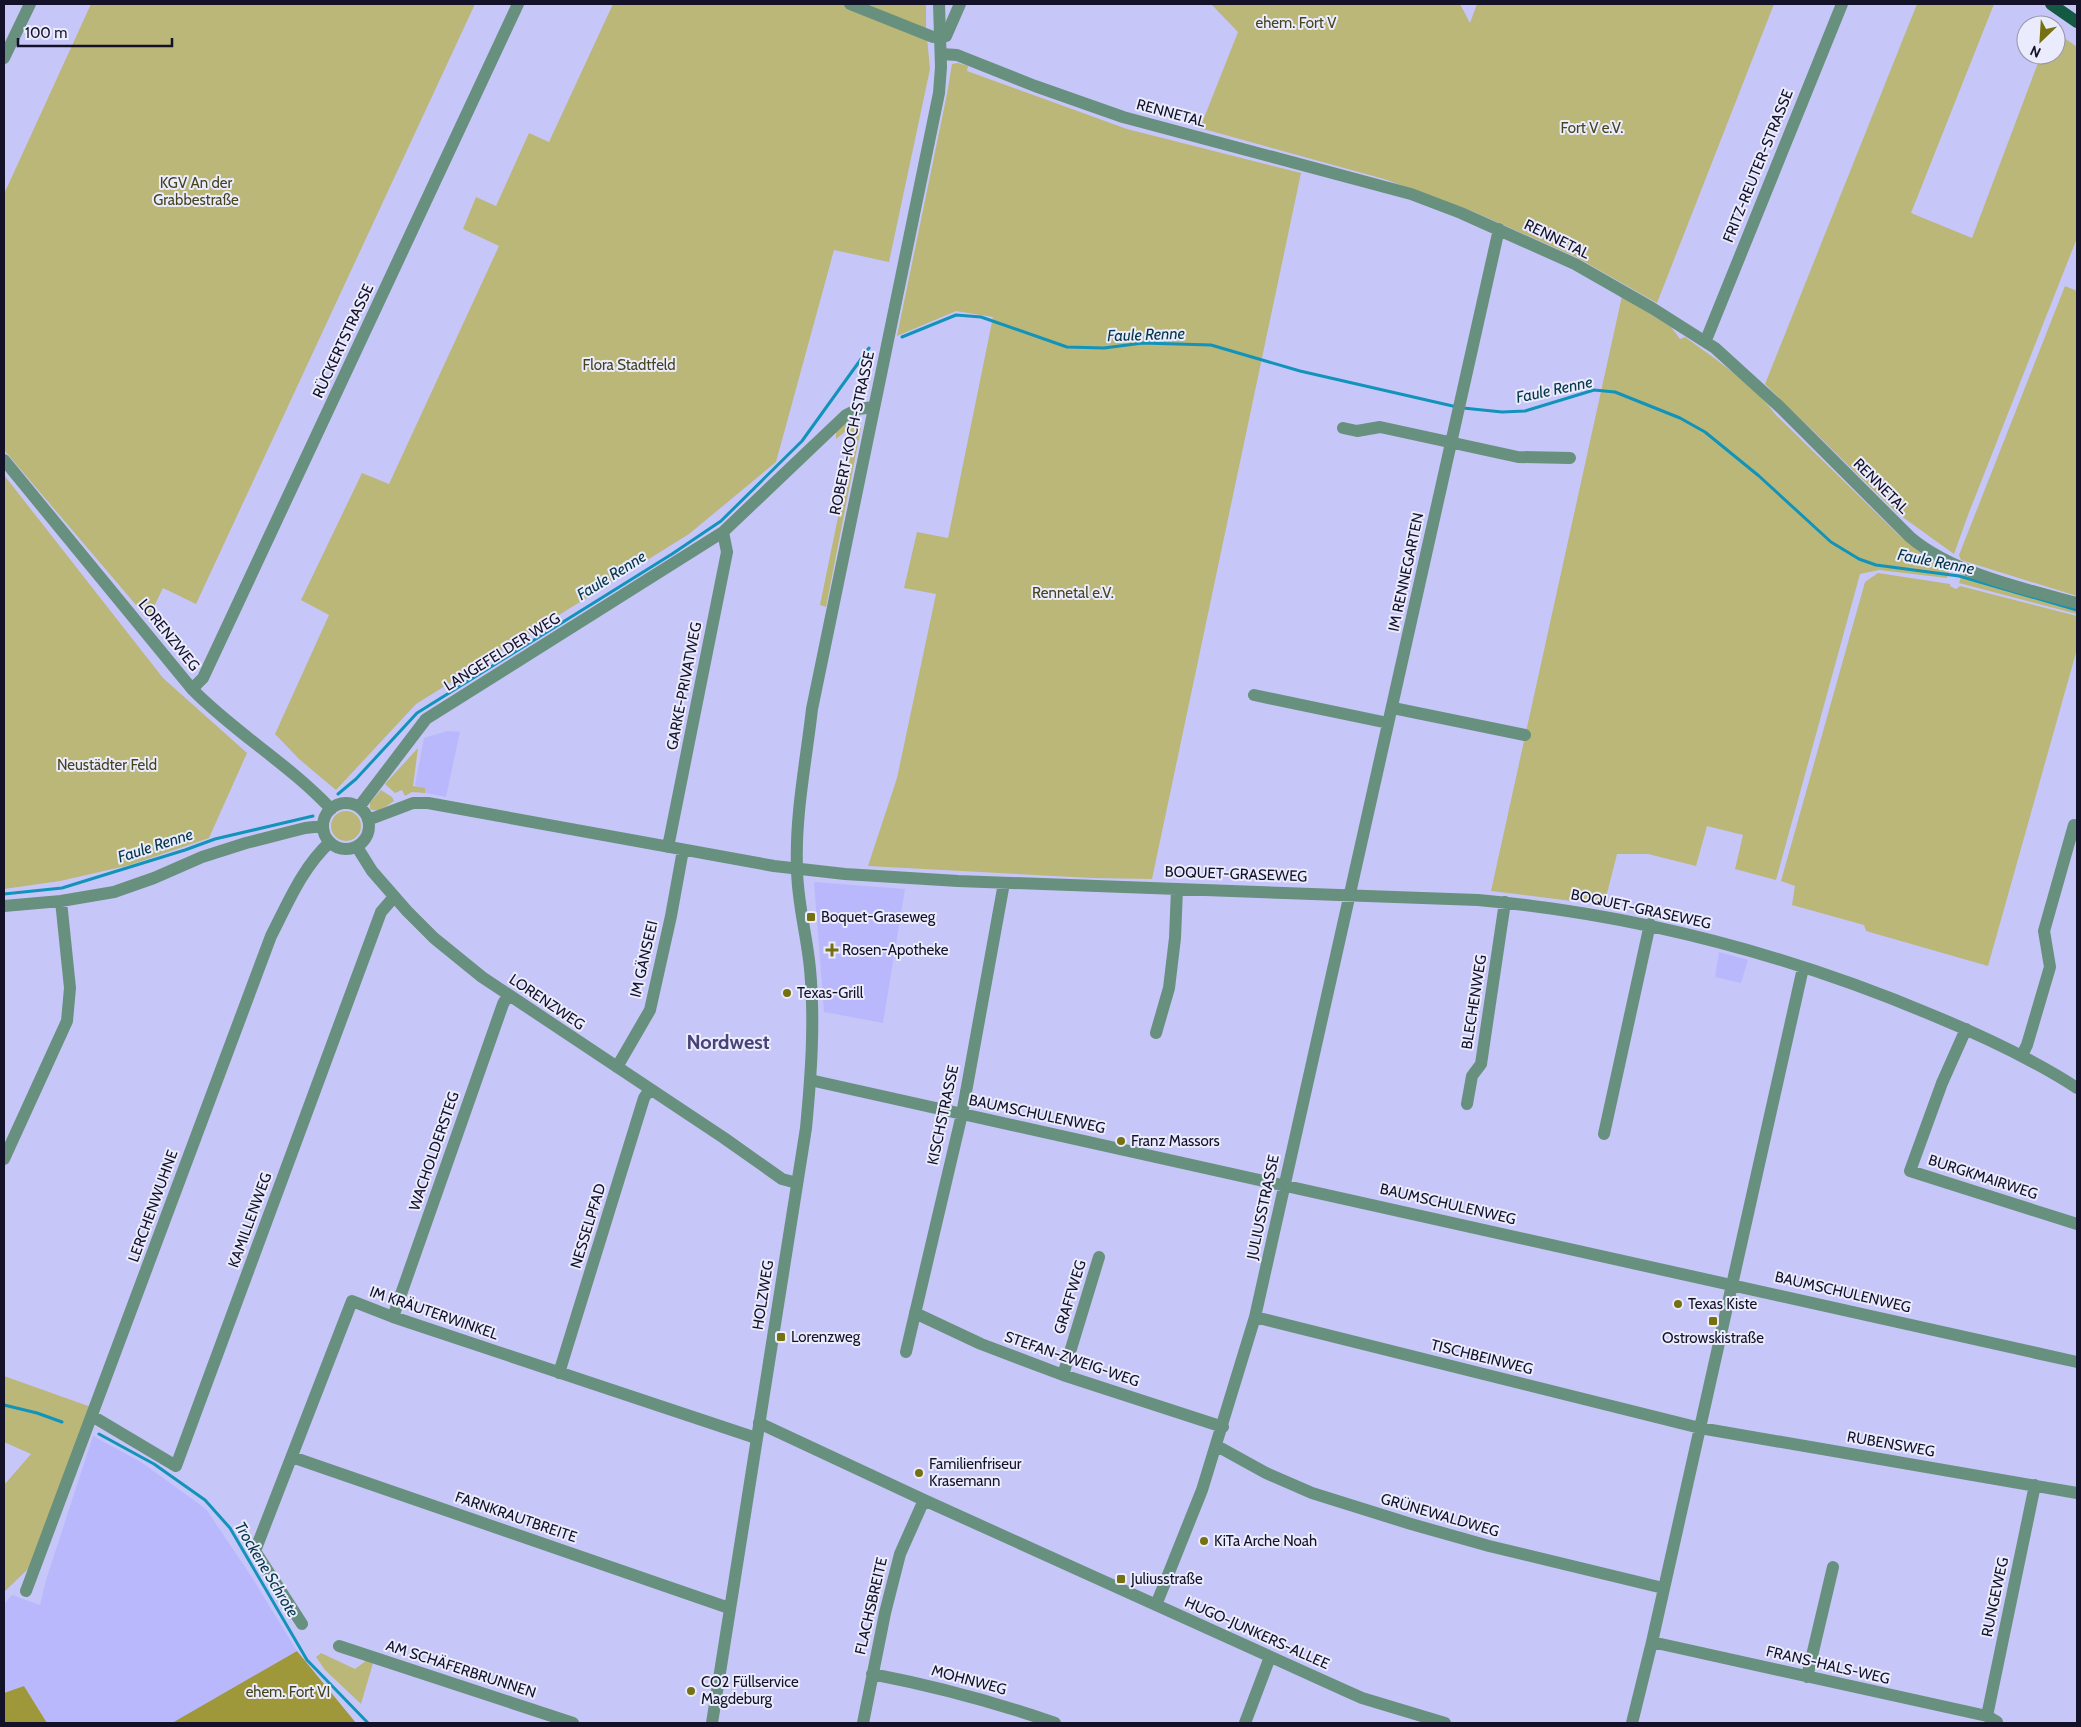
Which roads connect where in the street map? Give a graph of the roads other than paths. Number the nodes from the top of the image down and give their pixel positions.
1 (30, 4) edge
2 (518, 4) edge
3 (850, 4) edge
4 (939, 4) edge
5 (960, 4) edge
6 (1842, 4) edge
7 (2050, 4) edge
8 (2076, 21) edge
9 (940, 37) junction
10 (941, 54) junction
11 (4, 58) edge
12 (1499, 229) junction
13 (1706, 340) junction
14 (874, 407) junction
15 (1343, 428) dead end
16 (1451, 443) junction
17 (1570, 458) dead end
18 (4, 460) edge
19 (723, 532) junction
20 (2077, 603) edge
21 (192, 689) junction
22 (1254, 695) dead end
23 (1393, 708) junction
24 (1388, 723) junction
25 (1526, 735) dead end
26 (359, 807) junction
27 (331, 809) junction
28 (368, 820) junction
29 (2074, 825) dead end
30 (323, 826) junction
31 (330, 842) junction
32 (357, 847) junction
33 (668, 847) junction
34 (683, 850) junction
35 (797, 869) junction
36 (1004, 883) junction
37 (1177, 889) junction
38 (1350, 894) junction
39 (394, 897) junction
40 (61, 901) junction
41 (1505, 902) junction
42 (4, 906) edge
43 (1650, 924) junction
44 (1803, 968) junction
45 (508, 996) junction
46 (1966, 1029) junction
47 (1156, 1033) dead end
48 (2022, 1054) junction
49 (617, 1067) junction
50 (810, 1080) junction
51 (2077, 1088) edge
52 (650, 1089) junction
53 (1467, 1104) dead end
54 (962, 1114) junction
55 (1604, 1134) dead end
56 (4, 1159) edge
57 (797, 1184) junction
58 (1284, 1184) junction
59 (2077, 1224) edge
60 (1099, 1257) dead end
61 (1731, 1284) junction
62 (915, 1313) junction
63 (393, 1317) junction
64 (1255, 1317) junction
65 (906, 1352) dead end
66 (2077, 1362) edge
67 (559, 1373) junction
68 (1063, 1375) junction
69 (92, 1416) junction
70 (759, 1423) junction
71 (1223, 1427) junction
72 (1700, 1428) junction
73 (756, 1438) junction
74 (1217, 1446) junction
75 (292, 1458) junction
76 (2035, 1484) junction
77 (2077, 1493) edge
78 (924, 1500) junction
79 (1833, 1567) dead end
80 (1663, 1588) junction
81 (26, 1591) dead end
82 (1156, 1605) junction
83 (729, 1608) junction
84 (302, 1624) dead end
85 (1652, 1642) junction
86 (339, 1646) dead end
87 (1270, 1658) junction
88 (872, 1674) junction
89 (1807, 1677) junction
90 (1992, 1719) joint
91 (573, 1723) edge
92 (712, 1723) edge
93 (863, 1723) edge
94 (1055, 1723) edge
95 (1245, 1723) edge
96 (1445, 1723) edge
97 (1632, 1723) edge

1 - 11 street
2 - 21 street, RÜCKERTSTRASSE
3 - 9 street
4 - 9 street, ROBERT-KOCH-STRASSE
5 - 9 street
6 - 13 street, FRITZ-REUTER-STRASSE
7 - 8 main road
9 - 10 street, ROBERT-KOCH-STRASSE
10 - 12 street, RENNETAL
10 - 14 street, ROBERT-KOCH-STRASSE
12 - 13 street, RENNETAL
12 - 16 street, IM RENNEGARTEN
13 - 20 street, RENNETAL
14 - 19 street, LANGEFELDER WEG
14 - 35 street, ROBERT-KOCH-STRASSE
15 - 16 street
16 - 17 street
16 - 23 street, IM RENNEGARTEN
18 - 21 street, LORENZWEG
19 - 26 street, LANGEFELDER WEG
19 - 33 street, GARKE-PRIVATWEG
21 - 27 street, LORENZWEG
22 - 24 street
23 - 24 street, IM RENNEGARTEN
23 - 25 street
24 - 38 street, IM RENNEGARTEN
26 - 27 street
26 - 28 street
27 - 30 street
28 - 32 street
28 - 33 street, BOQUET-GRASEWEG
29 - 48 street
30 - 31 street
30 - 40 street
31 - 32 street
31 - 69 street, LERCHENWUHNE
32 - 39 street, LORENZWEG
33 - 34 street, BOQUET-GRASEWEG
34 - 35 street, BOQUET-GRASEWEG
34 - 49 street, IM GÄNSEEI
35 - 36 street, BOQUET-GRASEWEG
35 - 50 street, HOLZWEG
36 - 37 street, BOQUET-GRASEWEG
36 - 54 street, KISCHSTRASSE
37 - 38 street, BOQUET-GRASEWEG
37 - 47 street
38 - 41 street, BOQUET-GRASEWEG
38 - 58 street, JULIUSSTRASSE
39 - 45 street, LORENZWEG
39 - 69 street, KAMILLENWEG
40 - 42 street
40 - 56 street
41 - 43 street, BOQUET-GRASEWEG
41 - 53 street, BLECHENWEG
43 - 44 street, BOQUET-GRASEWEG
43 - 55 street
44 - 46 street, BOQUET-GRASEWEG
44 - 61 street
45 - 49 street, LORENZWEG
45 - 63 street, WACHOLDERSTEG
46 - 48 street, BOQUET-GRASEWEG
46 - 59 street, BURGKMAIRWEG
48 - 51 street, BOQUET-GRASEWEG
49 - 52 street, LORENZWEG
50 - 54 street, BAUMSCHULENWEG
50 - 57 street, HOLZWEG
52 - 57 street, LORENZWEG
52 - 67 street, NESSELPFAD
54 - 58 street, BAUMSCHULENWEG
54 - 62 street, KISCHSTRASSE
57 - 70 street, HOLZWEG
58 - 61 street, BAUMSCHULENWEG
58 - 64 street, JULIUSSTRASSE
60 - 68 street, GRAFFWEG
61 - 66 street, BAUMSCHULENWEG
61 - 72 street
62 - 65 street, KISCHSTRASSE
62 - 68 street, STEFAN-ZWEIG-WEG
63 - 67 street, IM KRÄUTERWINKEL
63 - 75 street, IM KRÄUTERWINKEL
64 - 71 street, JULIUSSTRASSE
64 - 72 street, TISCHBEINWEG
67 - 73 street, IM KRÄUTERWINKEL
68 - 71 street, STEFAN-ZWEIG-WEG
69 - 81 street, LERCHENWUHNE
70 - 73 street, HOLZWEG
70 - 78 street, HUGO-JUNKERS-ALLEE
71 - 74 street, JULIUSSTRASSE
72 - 76 street, RUBENSWEG
72 - 80 street
73 - 83 street, HOLZWEG
74 - 80 street, GRÜNEWALDWEG
74 - 82 street, JULIUSSTRASSE
75 - 83 street, FARNKRAUTBREITE
75 - 84 street, IM KRÄUTERWINKEL
76 - 77 street, RUBENSWEG
76 - 90 street, RUNGEWEG
78 - 82 street, HUGO-JUNKERS-ALLEE
78 - 88 street, FLACHSBREITE
79 - 89 street
80 - 85 street
82 - 87 street, HUGO-JUNKERS-ALLEE
83 - 92 street, HOLZWEG
85 - 89 street, FRANS-HALS-WEG
85 - 97 street
86 - 91 street, AM SCHÄFERBRUNNEN
87 - 95 street
87 - 96 street, HUGO-JUNKERS-ALLEE
88 - 93 street, FLACHSBREITE
88 - 94 street, MOHNWEG
89 - 90 street, FRANS-HALS-WEG

